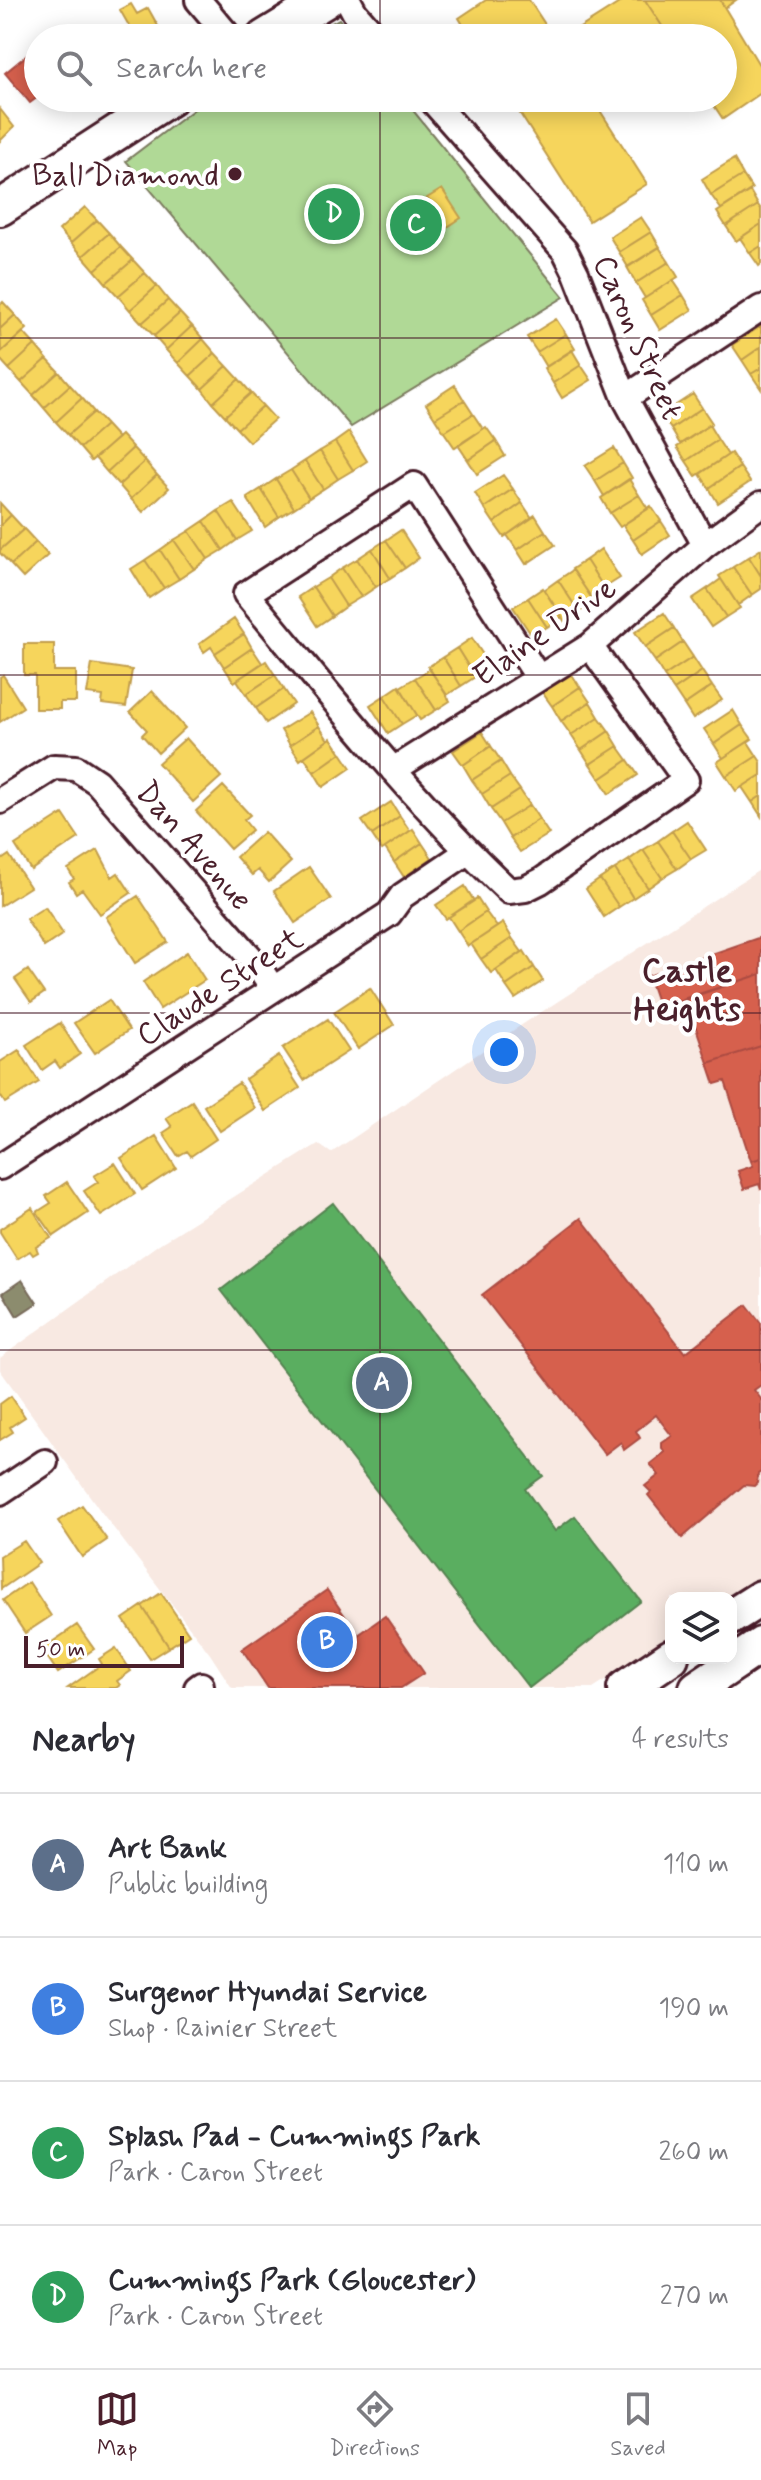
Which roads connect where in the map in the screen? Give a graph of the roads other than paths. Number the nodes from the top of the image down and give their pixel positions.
1 (198, 0) edge
2 (326, 0) edge
3 (348, 0) edge
4 (218, 24) edge
5 (287, 24) edge
6 (365, 24) edge
7 (148, 112) edge
8 (442, 112) edge
9 (0, 208) edge
10 (761, 308) edge
11 (625, 398) junction
12 (761, 504) edge
13 (705, 545) junction
14 (590, 646) junction
15 (538, 677) junction
16 (393, 770) junction
17 (0, 801) edge
18 (467, 852) junction
19 (273, 989) junction
20 (0, 1167) edge
21 (45, 1462) dead end
22 (0, 1492) edge
23 (761, 1598) edge
24 (737, 1613) edge
25 (761, 1645) edge
26 (665, 1661) edge
27 (625, 1688) edge
28 (697, 1688) edge

1 - 4 street
2 - 5 street
3 - 6 street
7 - 9 street
8 - 11 street, Caron Street
10 - 11 street
11 - 13 street, Caron Street
12 - 13 street, Elaine Drive
13 - 14 street, Elaine Drive
14 - 15 street, Elaine Drive
14 - 18 street
15 - 16 street, Elaine Drive
15 - 16 street
16 - 18 street
17 - 19 street, Dan Avenue
18 - 19 street, Claude Street
19 - 20 street, Claude Street
21 - 22 street
23 - 24 street
25 - 28 street
26 - 27 street

